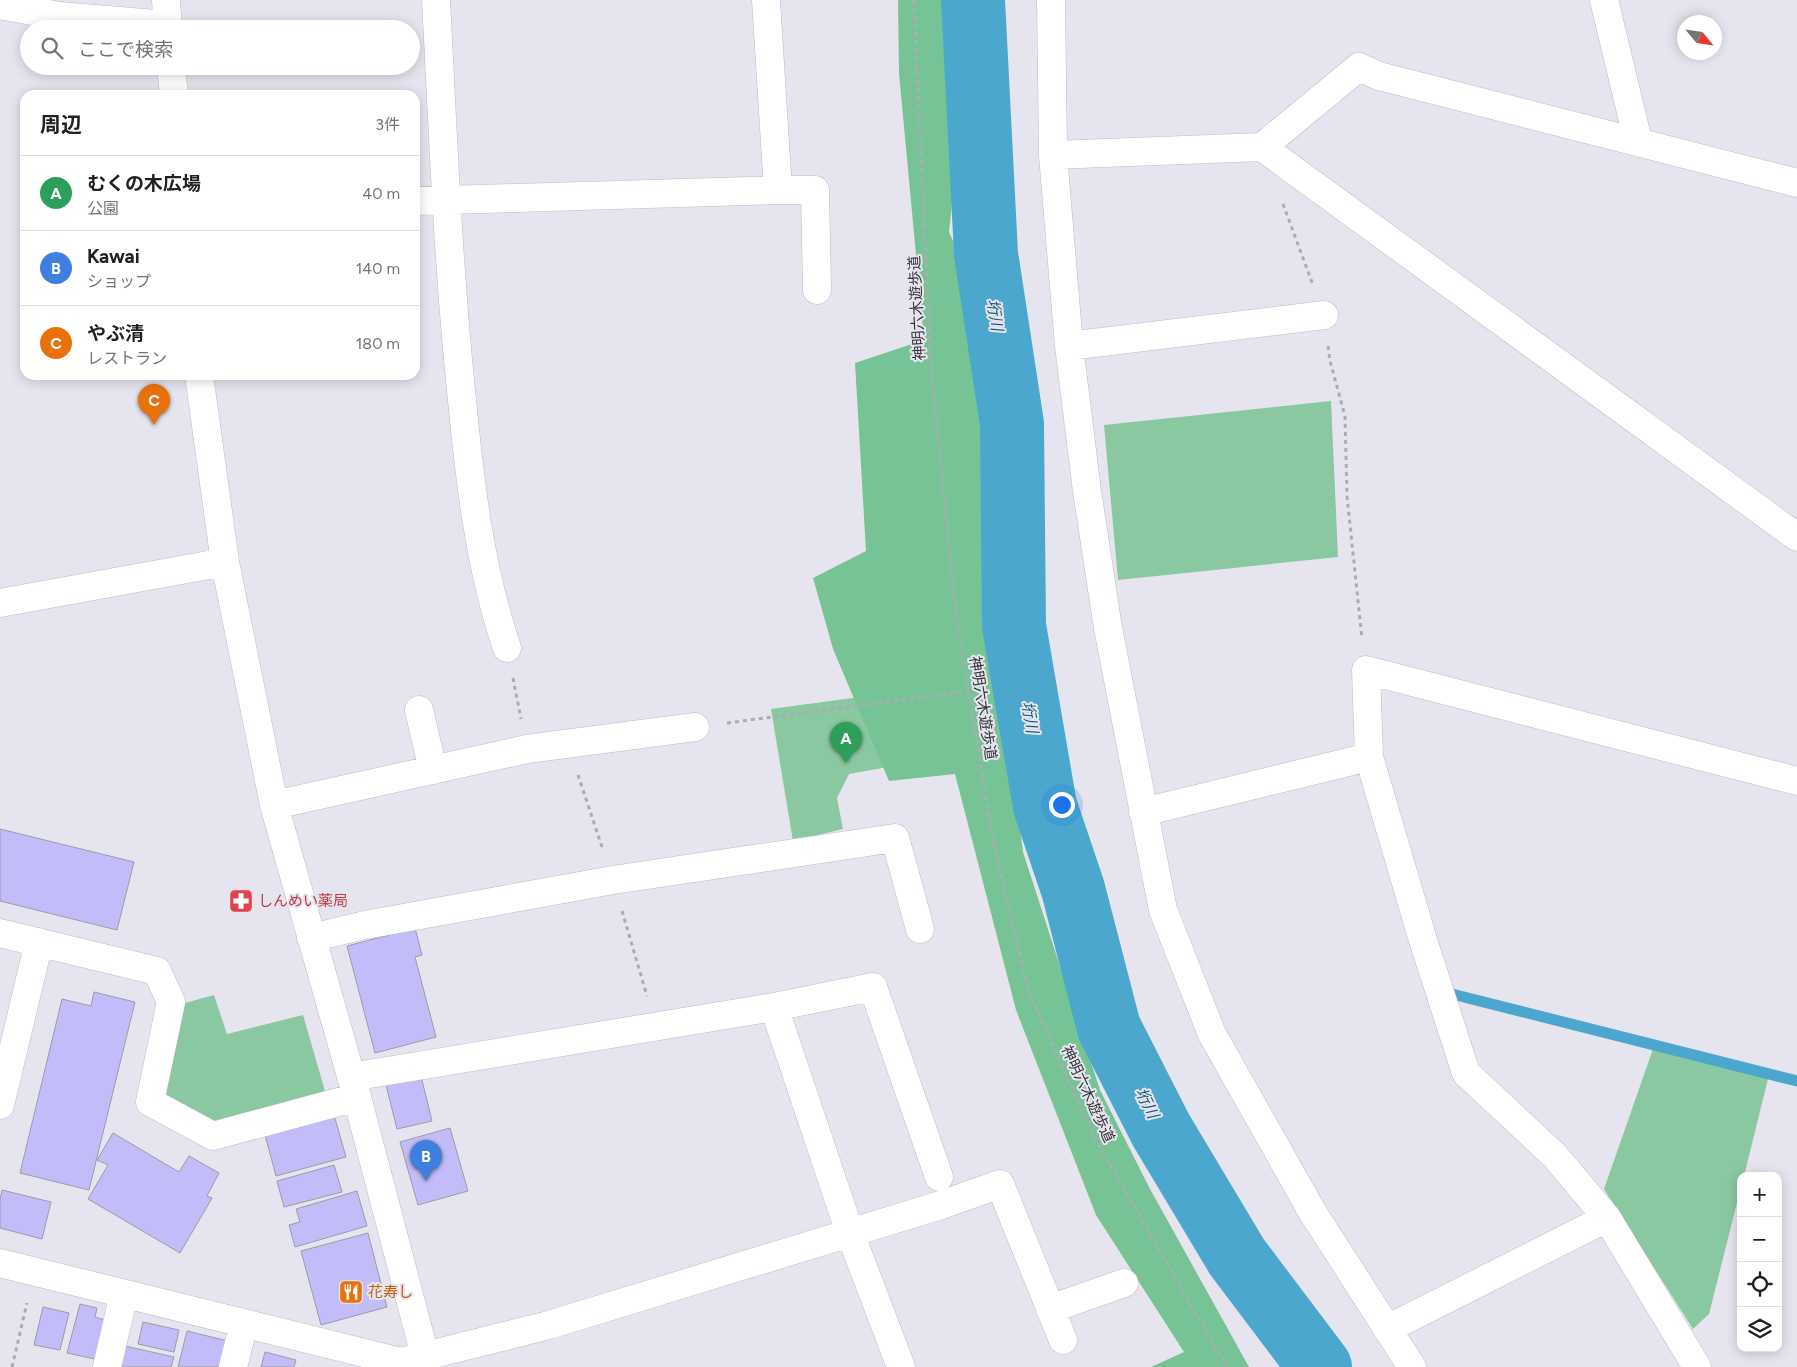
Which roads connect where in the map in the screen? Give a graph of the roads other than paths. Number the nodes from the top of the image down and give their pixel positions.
1 (436, 0) edge
2 (766, 0) edge
3 (1051, 0) edge
4 (1604, 0) edge
5 (3, 10) edge
6 (167, 18) edge
7 (172, 75) edge
8 (173, 90) edge
9 (1638, 141) junction
10 (1262, 147) junction
11 (1053, 155) junction
12 (1797, 183) edge
13 (778, 190) junction
14 (446, 200) junction
15 (420, 201) edge
16 (817, 290) dead end
17 (1324, 315) road end
18 (1069, 346) junction
19 (200, 380) edge
20 (1797, 537) edge
21 (225, 562) junction
22 (0, 602) edge
23 (506, 648) road end
24 (419, 710) dead end
25 (696, 727) road end
26 (1369, 757) junction
27 (433, 770) junction
28 (1797, 781) edge
29 (274, 805) junction
30 (1143, 812) junction
31 (920, 929) dead end
32 (0, 933) edge
33 (312, 938) junction
34 (39, 942) junction
35 (774, 1007) junction
36 (354, 1087) junction
37 (0, 1105) edge
38 (939, 1177) dead end
39 (1607, 1218) junction
40 (850, 1233) junction
41 (0, 1264) edge
42 (1124, 1283) dead end
43 (124, 1294) junction
44 (1050, 1309) junction
45 (244, 1323) junction
46 (1387, 1329) junction
47 (1062, 1340) dead end
48 (427, 1362) edge
49 (107, 1367) edge
50 (233, 1367) edge
51 (901, 1367) edge
52 (1412, 1367) edge
53 (1697, 1367) edge

1 - 14 street
2 - 13 street
3 - 11 street
4 - 9 street
5 - 6 street
7 - 8 street
9 - 10 street
9 - 12 street
10 - 11 street
10 - 20 street
11 - 18 street
13 - 14 street
13 - 16 street
14 - 15 street
14 - 23 street
17 - 18 street
18 - 30 street
19 - 21 street
21 - 22 street
21 - 29 street
24 - 27 street
25 - 27 street
26 - 28 street
26 - 30 street
26 - 39 street
27 - 29 street
29 - 33 street
30 - 46 street
31 - 33 street
32 - 34 street
33 - 36 street
34 - 36 street
34 - 37 street
35 - 36 street
35 - 38 street
35 - 40 street
36 - 48 street
39 - 46 street
39 - 53 street
40 - 44 street
40 - 48 street
40 - 51 street
41 - 43 street
42 - 44 street
43 - 45 street
43 - 49 street
44 - 47 street
45 - 48 street
45 - 50 street
46 - 52 street

